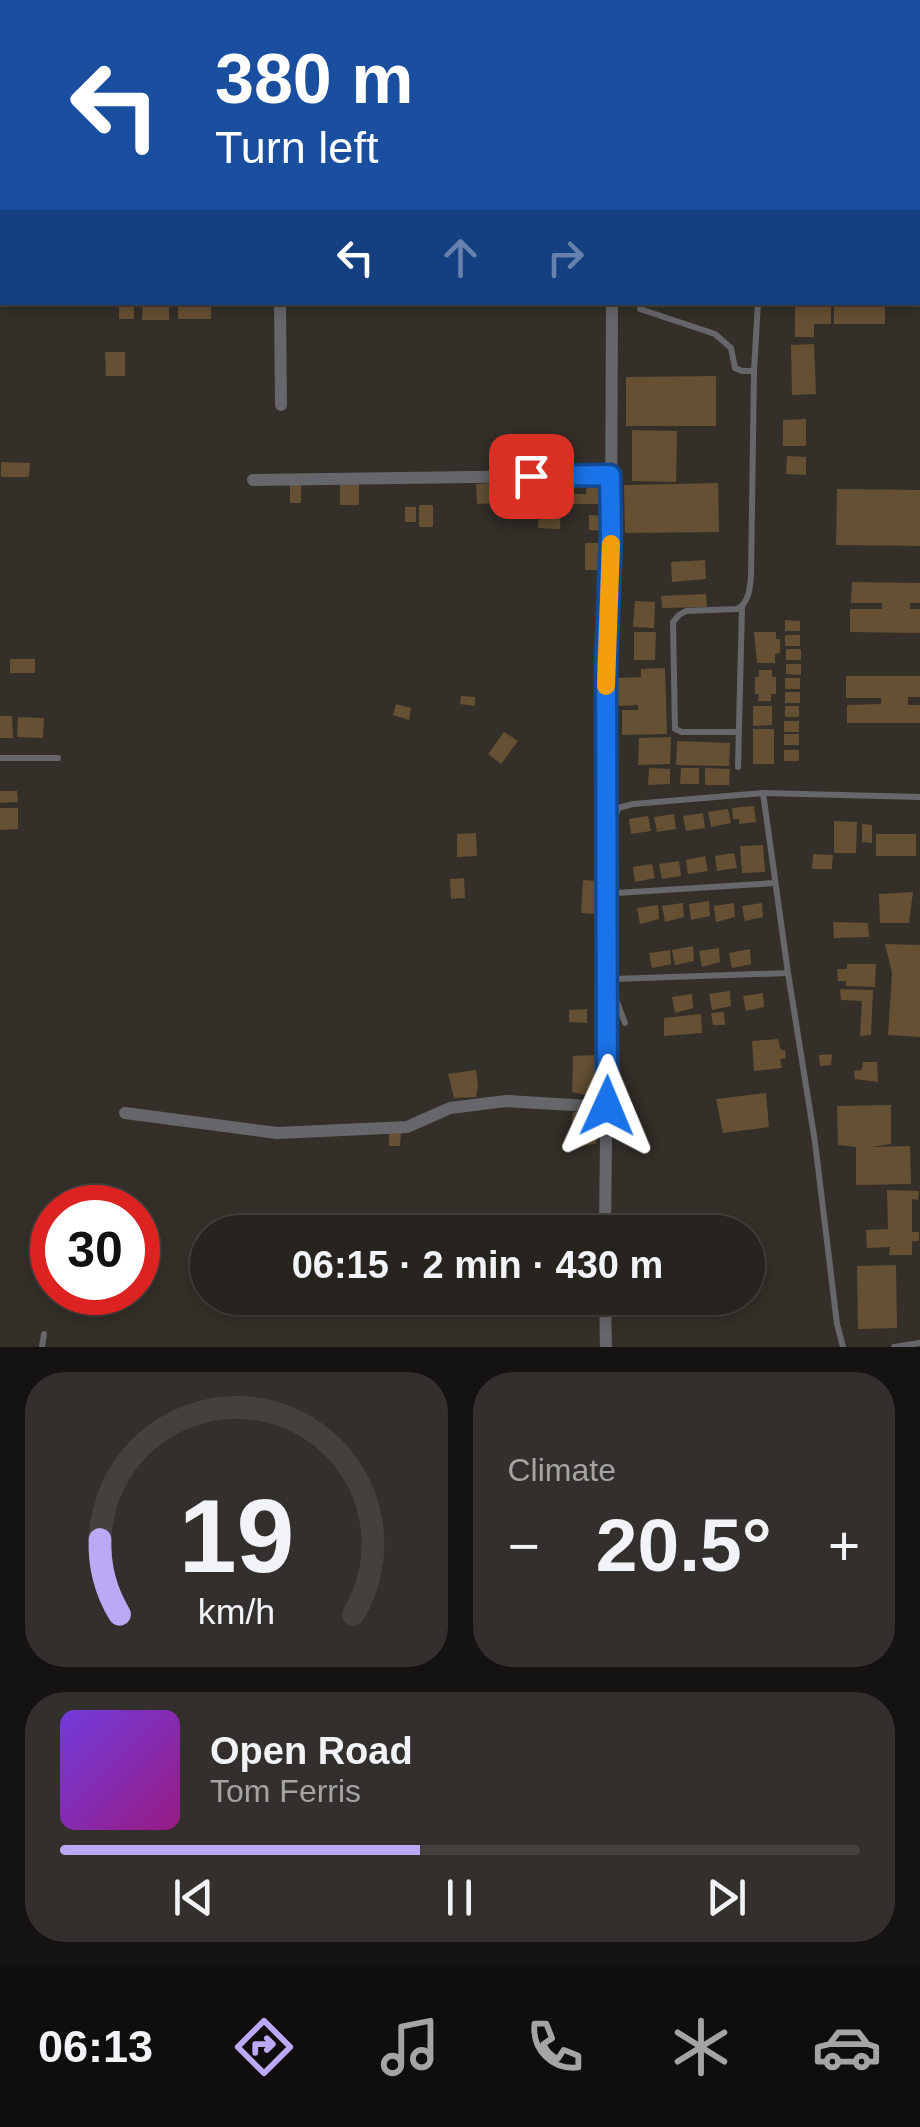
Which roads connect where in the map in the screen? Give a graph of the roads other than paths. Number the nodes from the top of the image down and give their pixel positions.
1 (280, 305) edge
2 (612, 305) edge
3 (758, 305) edge
4 (640, 309) dead end
5 (754, 371) junction
6 (281, 405) dead end
7 (610, 475) junction
8 (253, 480) dead end
9 (742, 608) junction
10 (739, 732) junction
11 (0, 758) edge
12 (58, 758) dead end
13 (738, 767) dead end
14 (763, 793) junction
15 (920, 797) edge
16 (775, 882) junction
17 (616, 893) junction
18 (788, 973) junction
19 (614, 979) junction
20 (626, 1023) dead end
21 (607, 1106) junction
22 (125, 1113) dead end
23 (605, 1215) edge
24 (605, 1315) edge
25 (44, 1334) dead end
26 (920, 1344) edge
27 (42, 1347) edge
28 (606, 1347) edge
29 (843, 1347) edge
30 (894, 1347) edge

1 - 6 street
2 - 7 street
3 - 5 lane
4 - 5 lane
5 - 9 lane
7 - 8 street
7 - 21 street
9 - 10 lane
9 - 10 lane
10 - 13 lane
11 - 12 lane
14 - 15 lane
14 - 16 lane
14 - 17 lane
16 - 17 lane
16 - 18 lane
17 - 19 lane
18 - 19 lane
18 - 29 lane
19 - 20 lane
21 - 22 street
21 - 23 street
24 - 28 street
25 - 27 lane
26 - 30 lane

